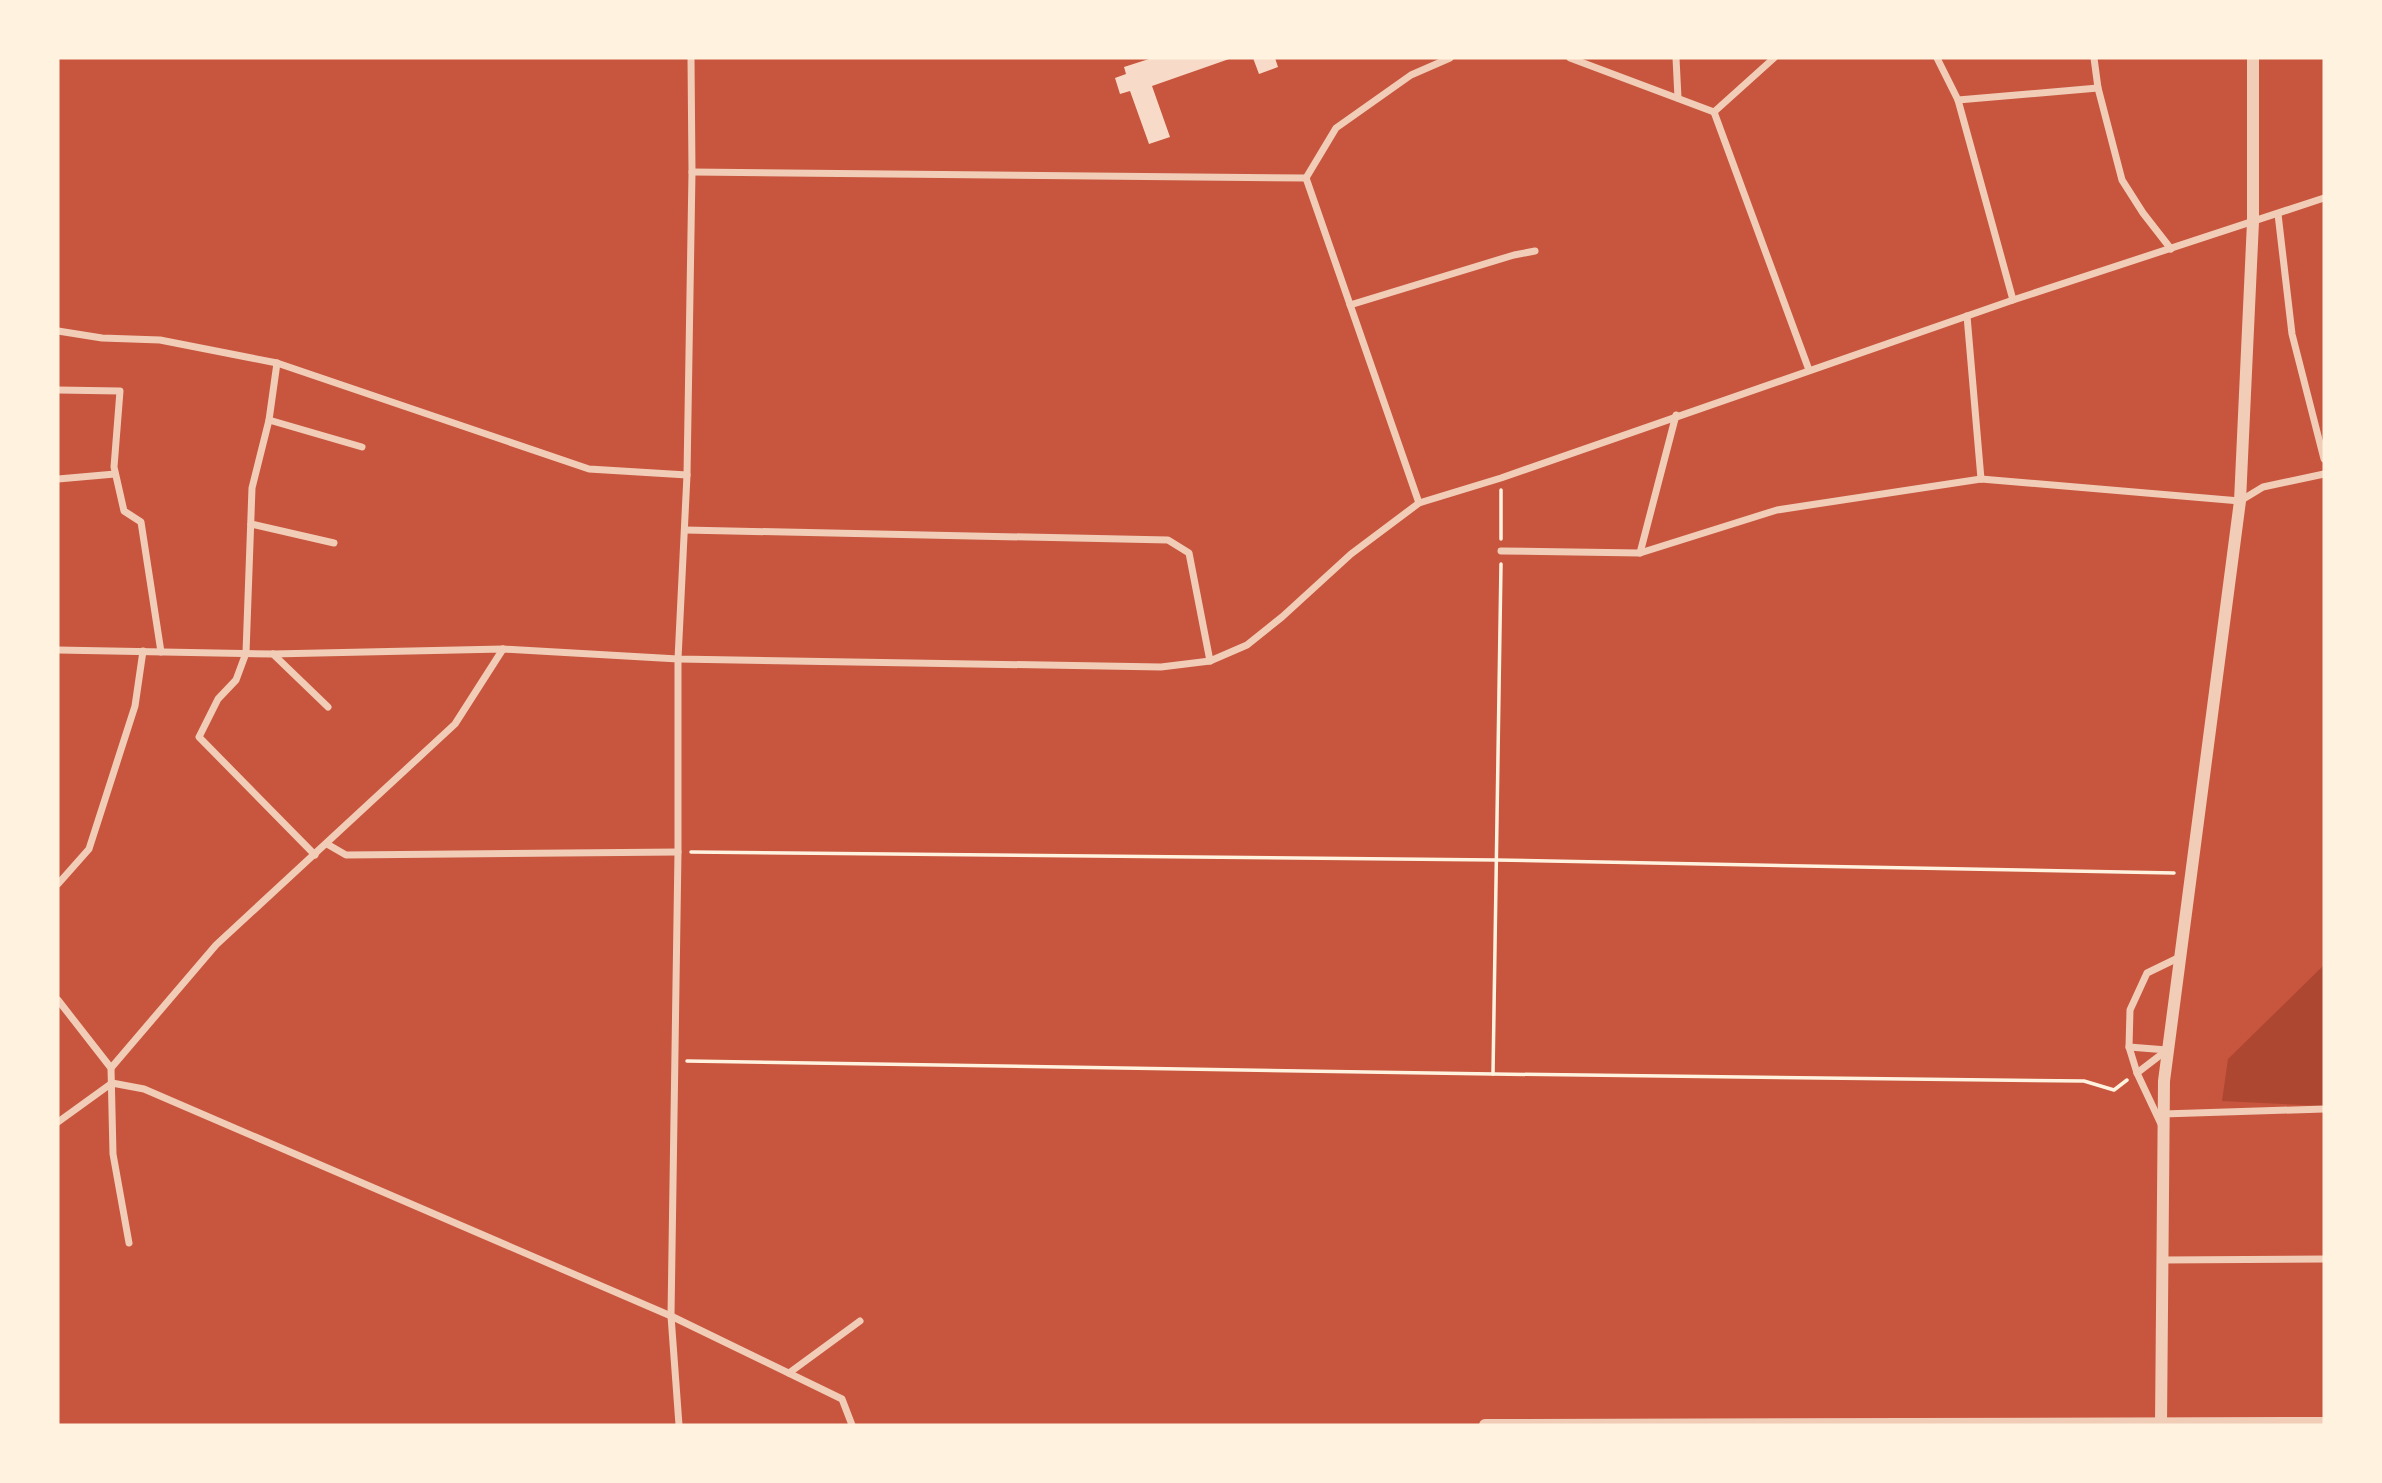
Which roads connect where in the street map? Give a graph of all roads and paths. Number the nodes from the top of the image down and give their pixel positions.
1 (691, 58) edge
2 (1450, 58) edge
3 (1570, 58) edge
4 (1676, 58) edge
5 (1764, 58) edge
6 (1774, 58) edge
7 (1937, 58) edge
8 (2094, 58) edge
9 (2253, 58) edge
10 (1588, 62) edge
11 (1763, 68) junction
12 (2098, 88) junction
13 (1678, 99) junction
14 (1958, 100) junction
15 (1714, 112) junction
16 (692, 172) junction
17 (1306, 178) junction
18 (2324, 198) edge
19 (2278, 214) junction
20 (2253, 222) junction
21 (2171, 249) junction
22 (1535, 251) dead end
23 (2013, 300) junction
24 (1350, 305) junction
25 (1967, 316) junction
26 (58, 331) edge
27 (277, 363) junction
28 (1810, 370) junction
29 (58, 390) edge
30 (1676, 415) junction
31 (269, 420) junction
32 (362, 446) dead end
33 (2324, 458) edge
34 (115, 474) junction
35 (2324, 474) edge
36 (687, 475) junction
37 (1500, 478) junction
38 (58, 480) edge
39 (1981, 480) junction
40 (2240, 501) junction
41 (1419, 503) junction
42 (251, 524) junction
43 (685, 530) junction
44 (334, 543) dead end
45 (1501, 551) junction
46 (1640, 554) junction
47 (503, 649) junction
48 (58, 650) edge
49 (142, 652) junction
50 (161, 652) junction
51 (246, 653) junction
52 (273, 654) junction
53 (678, 659) junction
54 (1210, 661) junction
55 (328, 707) dead end
56 (327, 844) junction
57 (678, 852) junction
58 (315, 855) junction
59 (1496, 860) junction
60 (2192, 874) junction
61 (58, 884) edge
62 (2181, 956) junction
63 (58, 1000) edge
64 (2129, 1047) junction
65 (2168, 1049) junction
66 (675, 1061) junction
67 (111, 1068) junction
68 (2137, 1073) junction
69 (1493, 1074) junction
70 (111, 1083) junction
71 (2324, 1109) edge
72 (2163, 1114) junction
73 (58, 1122) edge
74 (2162, 1128) junction
75 (129, 1243) dead end
76 (2324, 1259) edge
77 (2163, 1260) junction
78 (671, 1316) junction
79 (860, 1321) dead end
80 (789, 1373) junction
81 (2324, 1423) edge
82 (2162, 1424) edge
83 (679, 1425) edge
84 (852, 1425) edge
85 (1485, 1425) edge

1 - 16 street
2 - 17 street
3 - 10 street
4 - 13 street
5 - 11 street
6 - 11 street
7 - 14 street
8 - 12 street
9 - 20 street
10 - 13 street
11 - 15 street
12 - 14 street
12 - 21 street
13 - 15 street
14 - 23 street
15 - 28 street
16 - 17 street
16 - 36 street
17 - 24 street
18 - 19 street
19 - 20 street
19 - 33 street
20 - 21 street
20 - 40 street
21 - 23 street
22 - 24 street
23 - 25 street
24 - 41 street
25 - 28 street
25 - 39 street
26 - 27 street
27 - 31 street
27 - 36 street
28 - 30 street
29 - 34 street
30 - 37 street
30 - 46 street
31 - 32 street
31 - 42 street
34 - 38 street
34 - 50 street
35 - 40 street
36 - 43 street
37 - 41 street
37 - 45 path
39 - 40 street
39 - 46 street
40 - 60 street
41 - 54 street
42 - 44 street
42 - 51 street
43 - 53 street
43 - 54 street
45 - 46 street
45 - 59 path
47 - 52 street
47 - 53 street
47 - 56 street
48 - 49 street
49 - 50 street
49 - 61 street
50 - 51 street
51 - 52 street
51 - 58 street
52 - 55 street
53 - 54 street
53 - 57 street
56 - 57 street
56 - 58 street
57 - 59 path
57 - 66 street
58 - 67 street
59 - 60 path
59 - 69 path
60 - 62 street
62 - 64 street
62 - 65 street
63 - 67 street
64 - 65 street
64 - 68 street
65 - 68 street
65 - 72 street
66 - 69 path
66 - 78 street
67 - 70 street
68 - 69 path
68 - 74 street
70 - 73 street
70 - 75 street
70 - 78 street
71 - 72 street
72 - 74 street
74 - 77 street
76 - 77 street
77 - 82 street
78 - 80 street
78 - 83 street
79 - 80 street
80 - 84 street
81 - 82 street
82 - 85 street

